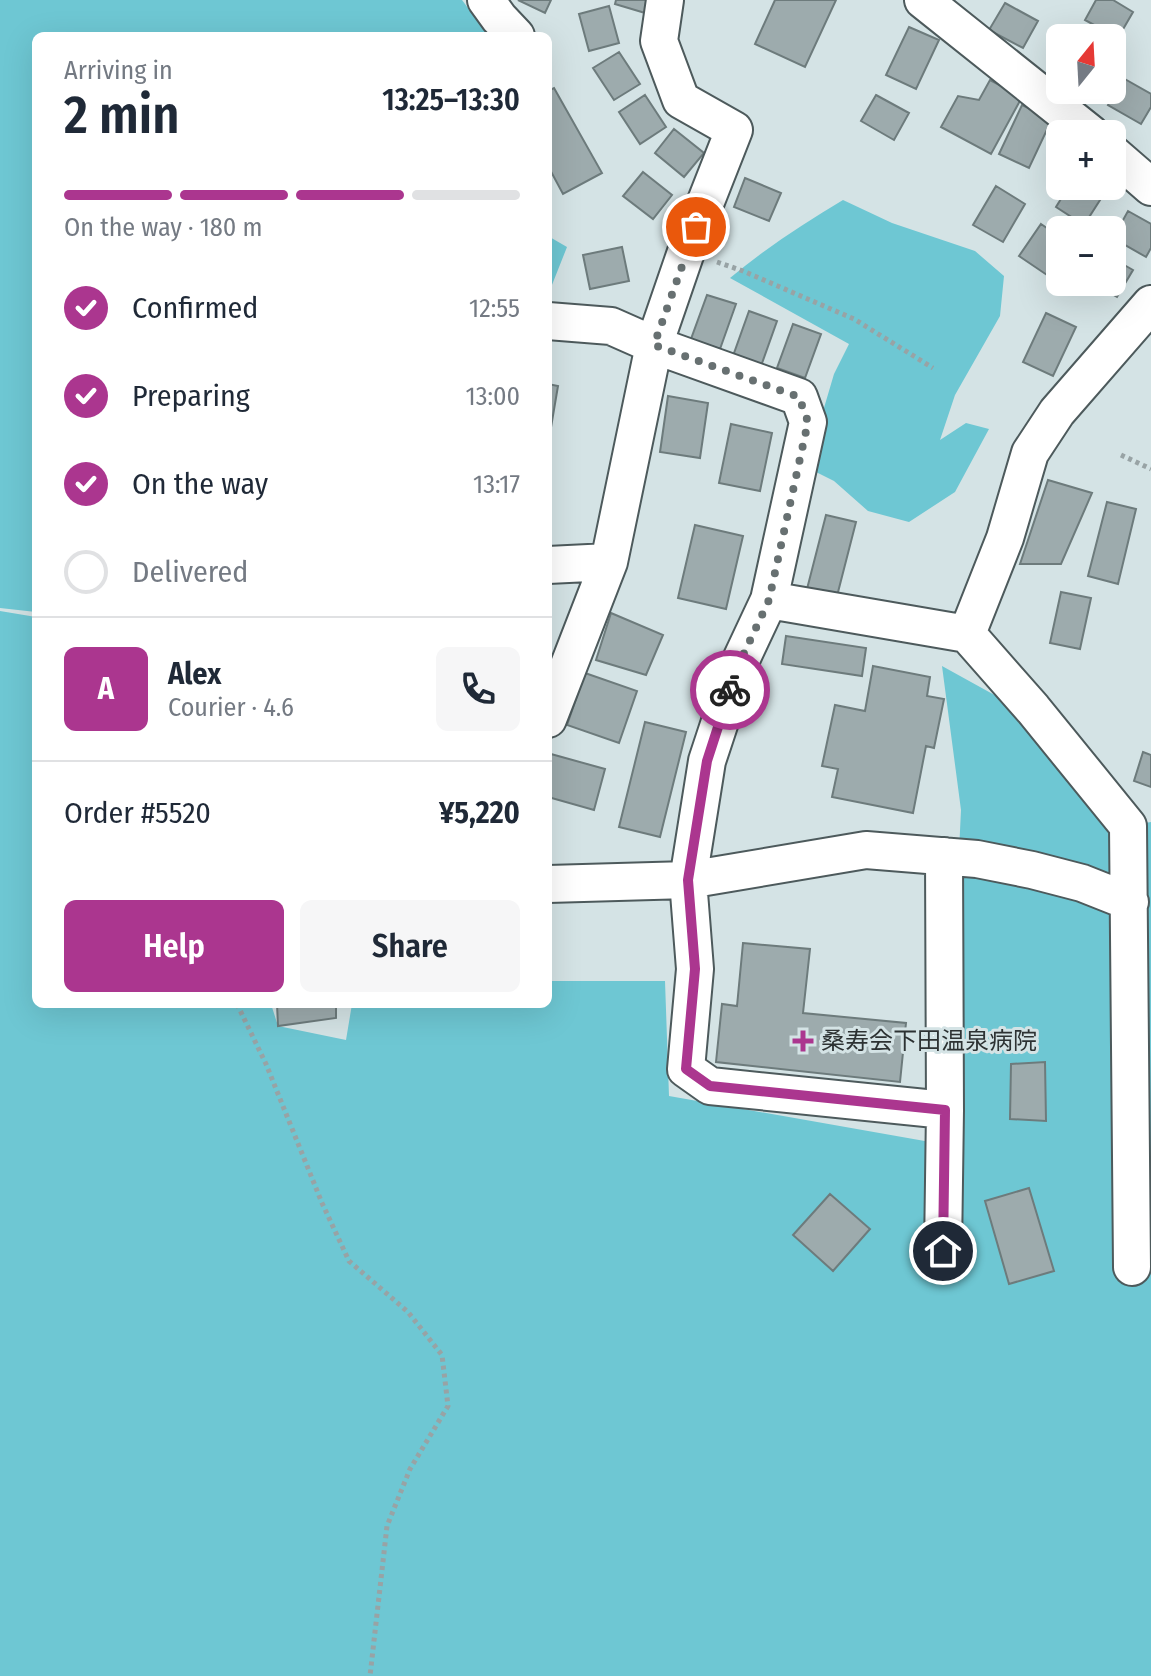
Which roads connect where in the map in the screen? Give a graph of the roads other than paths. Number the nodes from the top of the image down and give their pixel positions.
1 (486, 0) edge
2 (665, 0) edge
3 (923, 0) edge
4 (512, 32) edge
5 (1073, 120) edge
6 (1126, 165) edge
7 (1151, 187) edge
8 (1151, 304) edge
9 (552, 321) edge
10 (654, 345) junction
11 (609, 562) junction
12 (552, 565) edge
13 (769, 600) junction
14 (967, 634) junction
15 (552, 709) edge
16 (944, 856) junction
17 (688, 880) junction
18 (552, 884) edge
19 (1130, 902) junction
20 (945, 1110) junction
21 (943, 1251) dead end
22 (1132, 1267) dead end

1 - 4 street
2 - 10 street
3 - 5 street
6 - 7 street
8 - 14 street
9 - 10 street
10 - 11 street
10 - 13 street
11 - 12 street
11 - 15 street
13 - 14 street
13 - 17 street
14 - 19 street
16 - 17 street
16 - 19 street
16 - 20 street
17 - 18 street
17 - 20 street
19 - 22 street
20 - 21 street

